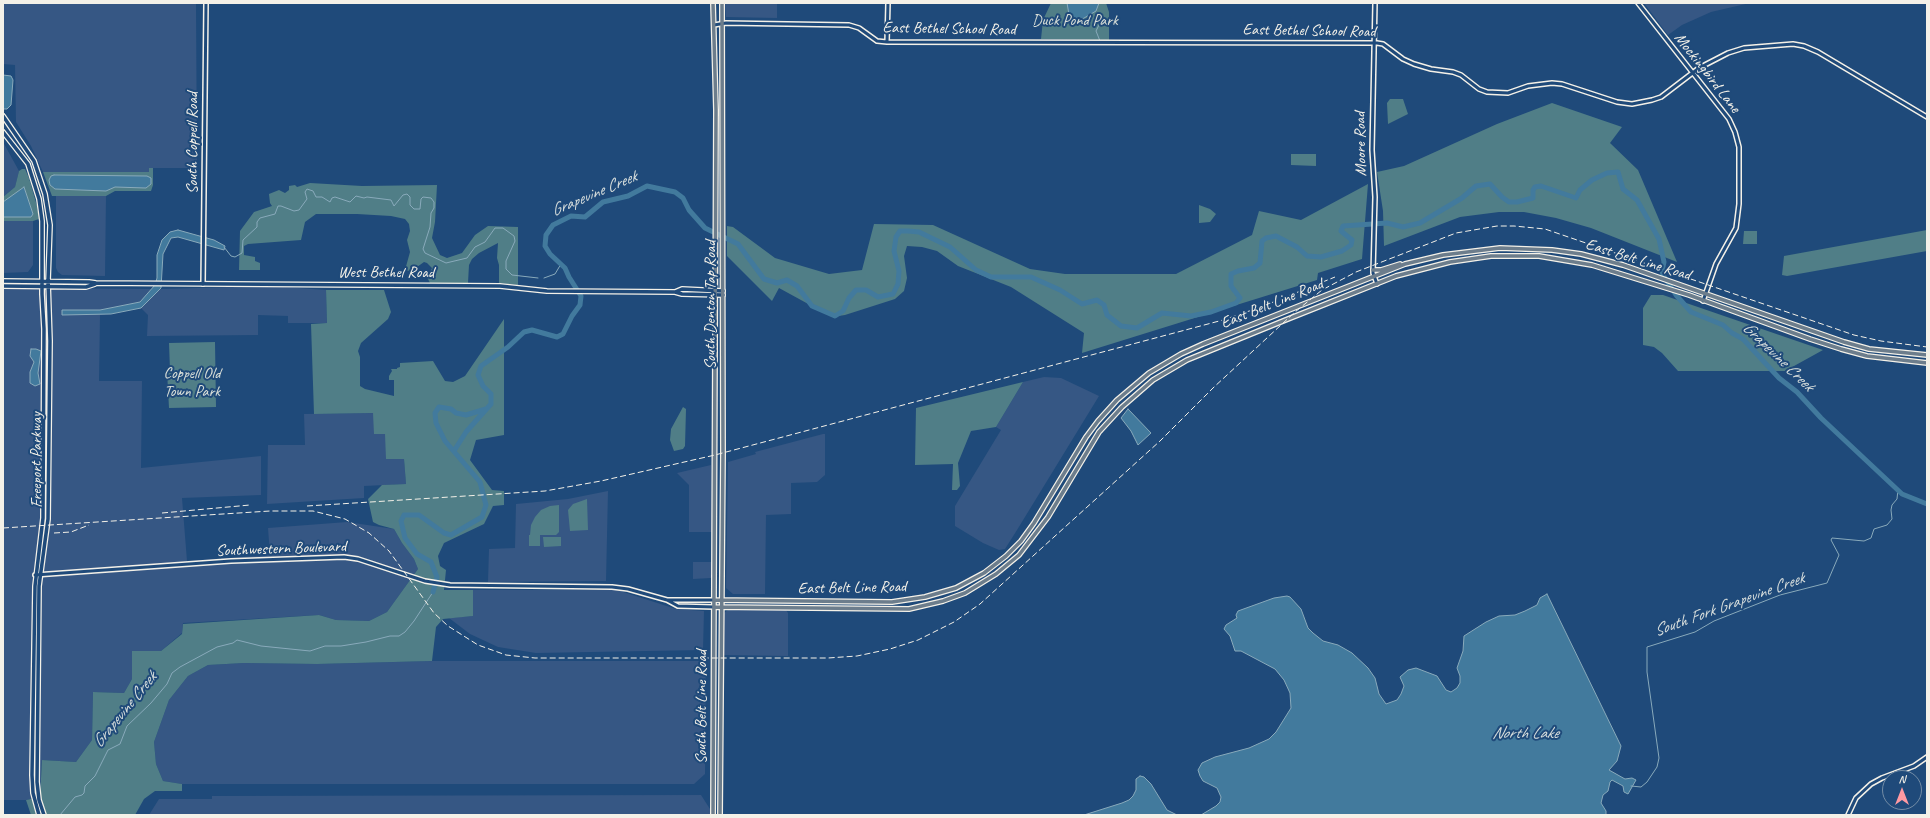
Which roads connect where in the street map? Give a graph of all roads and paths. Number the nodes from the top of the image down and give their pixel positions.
1 (206, 3) edge
2 (713, 3) edge
3 (722, 3) edge
4 (888, 3) edge
5 (1375, 3) edge
6 (1638, 3) edge
7 (723, 23) junction
8 (714, 25) junction
9 (887, 42) junction
10 (1374, 43) junction
11 (1692, 73) junction
12 (716, 110) junction
13 (723, 110) junction
14 (3, 116) edge
15 (1927, 117) edge
16 (3, 132) edge
17 (716, 145) junction
18 (723, 145) junction
19 (1540, 249) junction
20 (1539, 256) junction
21 (1405, 264) junction
22 (1373, 270) junction
23 (1374, 276) junction
24 (3, 281) edge
25 (42, 281) junction
26 (48, 281) junction
27 (96, 283) junction
28 (203, 284) junction
29 (1377, 284) junction
30 (3, 286) edge
31 (42, 286) junction
32 (48, 286) junction
33 (715, 290) junction
34 (723, 291) junction
35 (675, 292) junction
36 (1706, 294) junction
37 (715, 295) junction
38 (723, 295) junction
39 (1703, 301) junction
40 (1234, 332) junction
41 (1237, 340) junction
42 (44, 342) junction
43 (50, 342) junction
44 (1869, 348) junction
45 (1927, 355) edge
46 (1867, 356) junction
47 (1927, 363) edge
48 (715, 366) junction
49 (723, 366) junction
50 (1142, 379) junction
51 (1141, 389) junction
52 (44, 392) junction
53 (49, 392) junction
54 (1106, 412) junction
55 (715, 417) junction
56 (723, 417) junction
57 (1113, 417) junction
58 (43, 484) junction
59 (48, 484) junction
60 (715, 487) junction
61 (722, 488) junction
62 (43, 489) junction
63 (48, 489) junction
64 (715, 539) junction
65 (722, 539) junction
66 (1021, 541) junction
67 (1027, 546) junction
68 (40, 574) junction
69 (35, 575) junction
70 (961, 585) junction
71 (965, 593) junction
72 (667, 600) junction
73 (714, 600) junction
74 (721, 600) junction
75 (714, 608) junction
76 (721, 608) junction
77 (714, 669) junction
78 (721, 670) junction
79 (1927, 757) edge
80 (39, 815) edge
81 (44, 815) edge
82 (713, 815) edge
83 (720, 815) edge
84 (1848, 815) edge

1 - 28 street, South Coppell Road
2 - 8 main road, South Denton Tap Road
3 - 7 main road, South Denton Tap Road
4 - 9 street
5 - 10 street, Moore Road
6 - 11 street, Mockingbird Lane
7 - 8 street, East Bethel School Road
7 - 9 street, East Bethel School Road
7 - 13 main road, South Denton Tap Road
8 - 12 main road, South Denton Tap Road
9 - 10 street, East Bethel School Road
10 - 11 street, East Bethel School Road
10 - 22 street, Moore Road
11 - 15 street, East Bethel School Road
11 - 36 street, Mockingbird Lane
12 - 13 main road
12 - 17 main road, South Denton Tap Road
13 - 18 main road, South Denton Tap Road
14 - 26 main road, Freeport Parkway
16 - 25 main road, Freeport Parkway
17 - 18 main road
17 - 33 main road, South Denton Tap Road
18 - 34 main road, South Denton Tap Road
19 - 20 main road
19 - 21 main road, East Belt Line Road
19 - 36 main road, East Belt Line Road
20 - 29 main road, East Belt Line Road
20 - 39 main road, East Belt Line Road
21 - 22 main road
21 - 23 main road, East Belt Line Road
22 - 23 street, Moore Road
23 - 29 street, Moore Road
23 - 40 main road, East Belt Line Road
24 - 25 main road, West Bethel Road
25 - 26 main road, West Bethel Road
25 - 31 main road, Freeport Parkway
26 - 27 main road, West Bethel Road
26 - 32 main road, Freeport Parkway
27 - 28 main road, West Bethel Road
27 - 32 main road, West Bethel Road
28 - 35 main road, West Bethel Road
29 - 41 main road, East Belt Line Road
30 - 31 main road, West Bethel Road
31 - 32 main road, West Bethel Road
31 - 42 main road, Freeport Parkway
32 - 43 main road, Freeport Parkway
33 - 34 main road, West Bethel Road
33 - 35 main road, West Bethel Road
33 - 37 main road, South Denton Tap Road
34 - 38 main road, South Denton Tap Road
35 - 37 main road, West Bethel Road
36 - 39 street, Mockingbird Lane
36 - 44 main road, East Belt Line Road
37 - 38 main road, West Bethel Road
37 - 48 main road, South Denton Tap Road
38 - 49 main road, South Denton Tap Road
39 - 46 main road, East Belt Line Road
40 - 41 main road
40 - 50 main road, East Belt Line Road
41 - 51 main road, East Belt Line Road
42 - 43 main road
42 - 52 main road, Freeport Parkway
43 - 53 main road, Freeport Parkway
44 - 45 main road, East Belt Line Road
44 - 46 main road
46 - 47 main road, East Belt Line Road
48 - 49 main road
48 - 55 main road, South Denton Tap Road
49 - 56 main road, South Denton Tap Road
50 - 51 main road
50 - 54 main road, East Belt Line Road
51 - 57 main road, East Belt Line Road
52 - 53 main road
52 - 58 main road, Freeport Parkway
53 - 59 main road, Freeport Parkway
54 - 57 main road
54 - 66 main road, East Belt Line Road
55 - 56 main road
55 - 60 main road, South Denton Tap Road
56 - 61 main road, South Denton Tap Road
57 - 67 main road, East Belt Line Road
58 - 59 main road
58 - 62 main road, Freeport Parkway
59 - 63 main road, Freeport Parkway
60 - 61 main road
60 - 64 main road, South Denton Tap Road
61 - 65 main road, South Denton Tap Road
62 - 63 main road
62 - 69 main road, Freeport Parkway
63 - 68 main road, Freeport Parkway
64 - 65 main road
64 - 73 main road, South Denton Tap Road
65 - 74 main road, South Denton Tap Road
66 - 67 main road
66 - 70 main road, East Belt Line Road
67 - 71 main road, East Belt Line Road
68 - 69 street, Southwestern Boulevard
68 - 72 street, Southwestern Boulevard
68 - 81 main road, Freeport Parkway
69 - 80 main road, Freeport Parkway
70 - 71 main road
70 - 74 main road, East Belt Line Road
71 - 76 main road, East Belt Line Road
72 - 73 street, Southwestern Boulevard
72 - 75 street, Southwestern Boulevard
73 - 74 main road, East Belt Line Road
73 - 75 main road, South Belt Line Road
74 - 76 main road, South Denton Tap Road
75 - 76 main road, Southwestern Boulevard
75 - 77 main road, South Belt Line Road
76 - 78 main road, South Belt Line Road
77 - 78 main road
77 - 82 main road, South Belt Line Road
78 - 83 main road, South Belt Line Road
79 - 84 street

